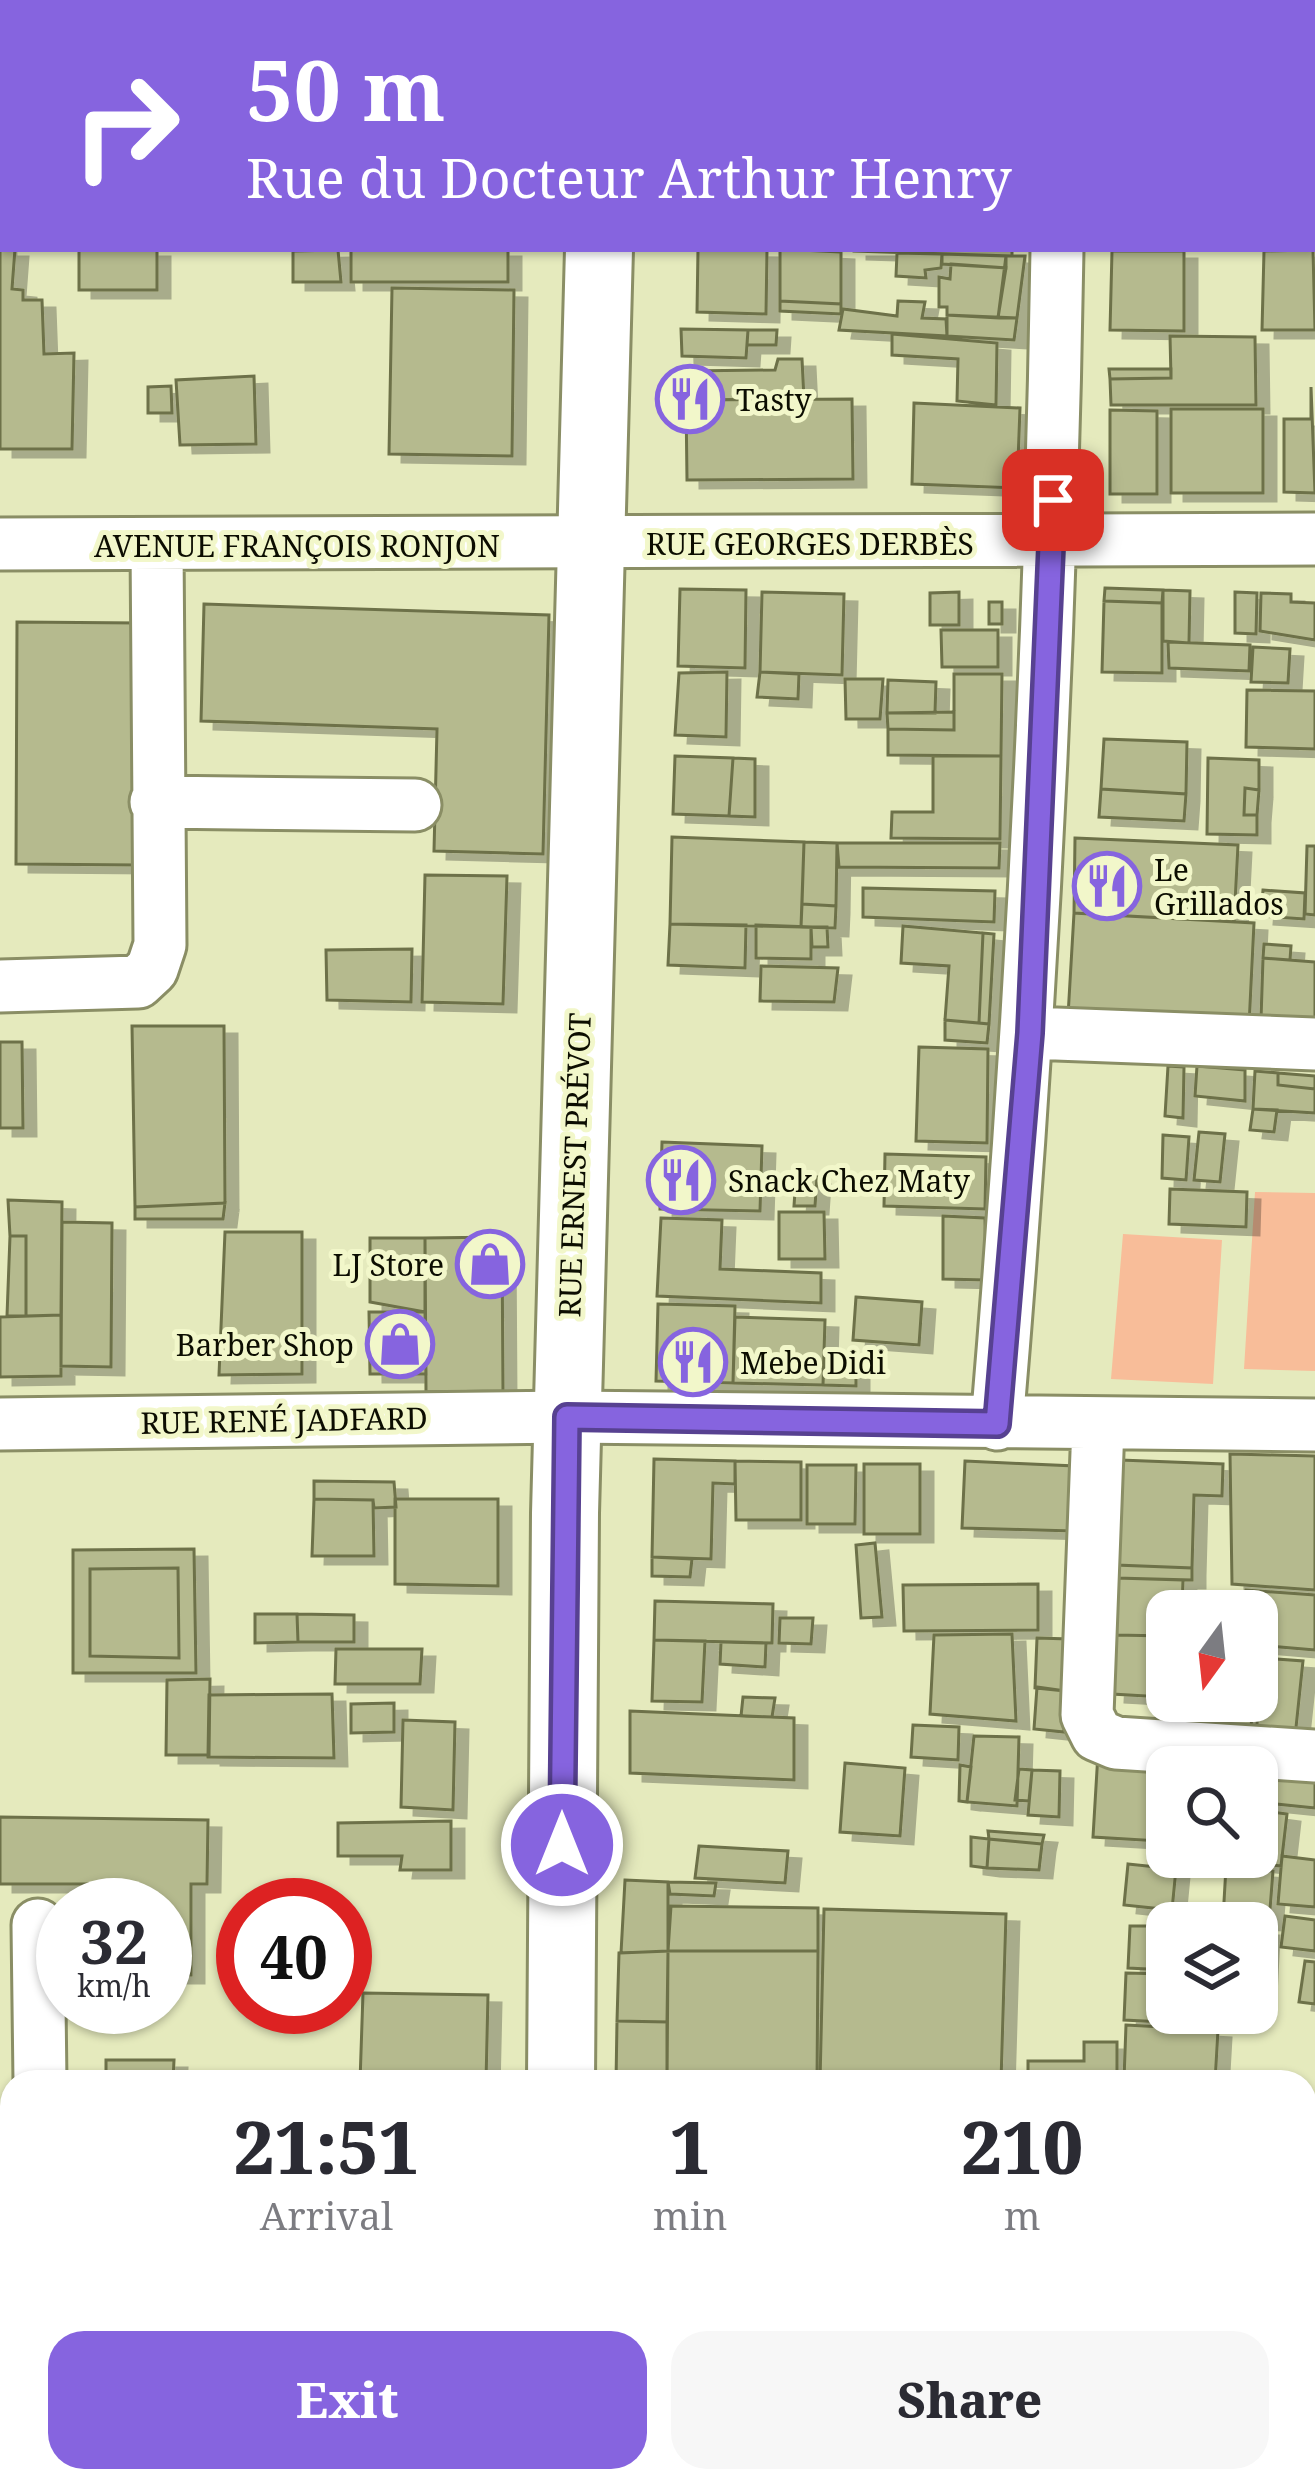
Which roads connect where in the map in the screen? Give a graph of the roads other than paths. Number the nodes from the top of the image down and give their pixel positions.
1 (599, 252) edge
2 (1057, 252) edge
3 (1315, 538) edge
4 (1053, 542) junction
5 (0, 544) edge
6 (157, 545) junction
7 (594, 545) junction
8 (156, 802) junction
9 (415, 805) dead end
10 (0, 986) edge
11 (1030, 1033) junction
12 (1315, 1044) edge
13 (567, 1417) junction
14 (0, 1424) edge
15 (997, 1424) junction
16 (1315, 1424) edge
17 (1098, 1426) junction
18 (1315, 1756) edge
19 (39, 2034) edge
20 (40, 2070) edge
21 (561, 2070) edge

1 - 7 street, RUE ERNEST PRÉVOT
2 - 4 street
3 - 4 street, RUE GEORGES DERBÈS
4 - 7 street, RUE GEORGES DERBÈS
4 - 11 street
5 - 6 street, AVENUE FRANÇOIS RONJON
6 - 7 street, AVENUE FRANÇOIS RONJON
6 - 8 street
7 - 13 street, RUE ERNEST PRÉVOT
8 - 9 street
8 - 10 street
11 - 12 street
11 - 15 street
13 - 14 street, RUE RENÉ JADFARD
13 - 15 street, RUE RENÉ JADFARD
13 - 21 street, RUE ERNEST PRÉVOT
15 - 17 street, RUE RENÉ JADFARD
16 - 17 street, RUE RENÉ JADFARD
17 - 18 street
19 - 20 street

